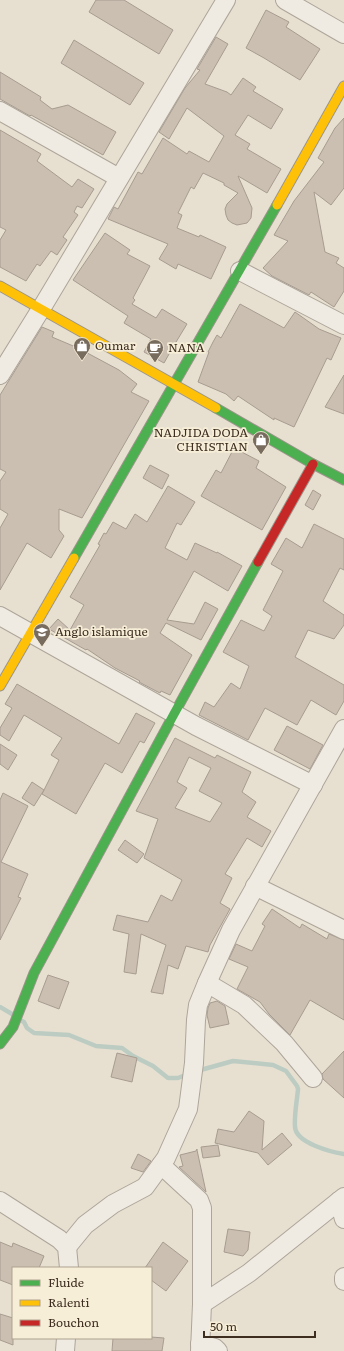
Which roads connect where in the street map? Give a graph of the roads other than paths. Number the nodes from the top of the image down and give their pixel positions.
1 (226, 0) edge
2 (285, 0) edge
3 (344, 34) edge
4 (344, 86) edge
5 (0, 111) edge
6 (119, 178) junction
7 (240, 271) junction
8 (0, 286) edge
9 (41, 309) junction
10 (344, 325) edge
11 (0, 375) edge
12 (174, 383) junction
13 (313, 464) junction
14 (344, 480) edge
15 (0, 616) edge
16 (31, 633) junction
17 (0, 686) edge
18 (174, 714) junction
19 (344, 729) edge
20 (313, 785) junction
21 (255, 886) junction
22 (344, 930) edge
23 (207, 983) junction
24 (0, 1044) edge
25 (313, 1078) dead end
26 (161, 1165) junction
27 (341, 1199) edge
28 (0, 1201) edge
29 (344, 1219) edge
30 (67, 1247) junction
31 (69, 1267) edge
32 (344, 1277) edge
33 (344, 1281) edge
34 (202, 1304) junction
35 (66, 1339) edge
36 (200, 1347) edge
37 (65, 1351) edge
38 (218, 1351) edge

1 - 6 street
2 - 3 street
4 - 7 street
5 - 6 street
6 - 9 street
7 - 10 street
7 - 12 street
8 - 9 street
9 - 11 street
9 - 12 street
12 - 13 street
12 - 16 street
13 - 14 street
13 - 18 street
15 - 16 street
16 - 17 street
16 - 18 street
18 - 20 street
18 - 24 street
19 - 20 street
20 - 21 street
21 - 22 street
21 - 23 street
23 - 25 street
23 - 26 street
26 - 30 street
26 - 34 street
27 - 29 street
27 - 34 street
28 - 30 street
30 - 31 street
32 - 33 street
34 - 36 street
35 - 37 street
36 - 38 street

